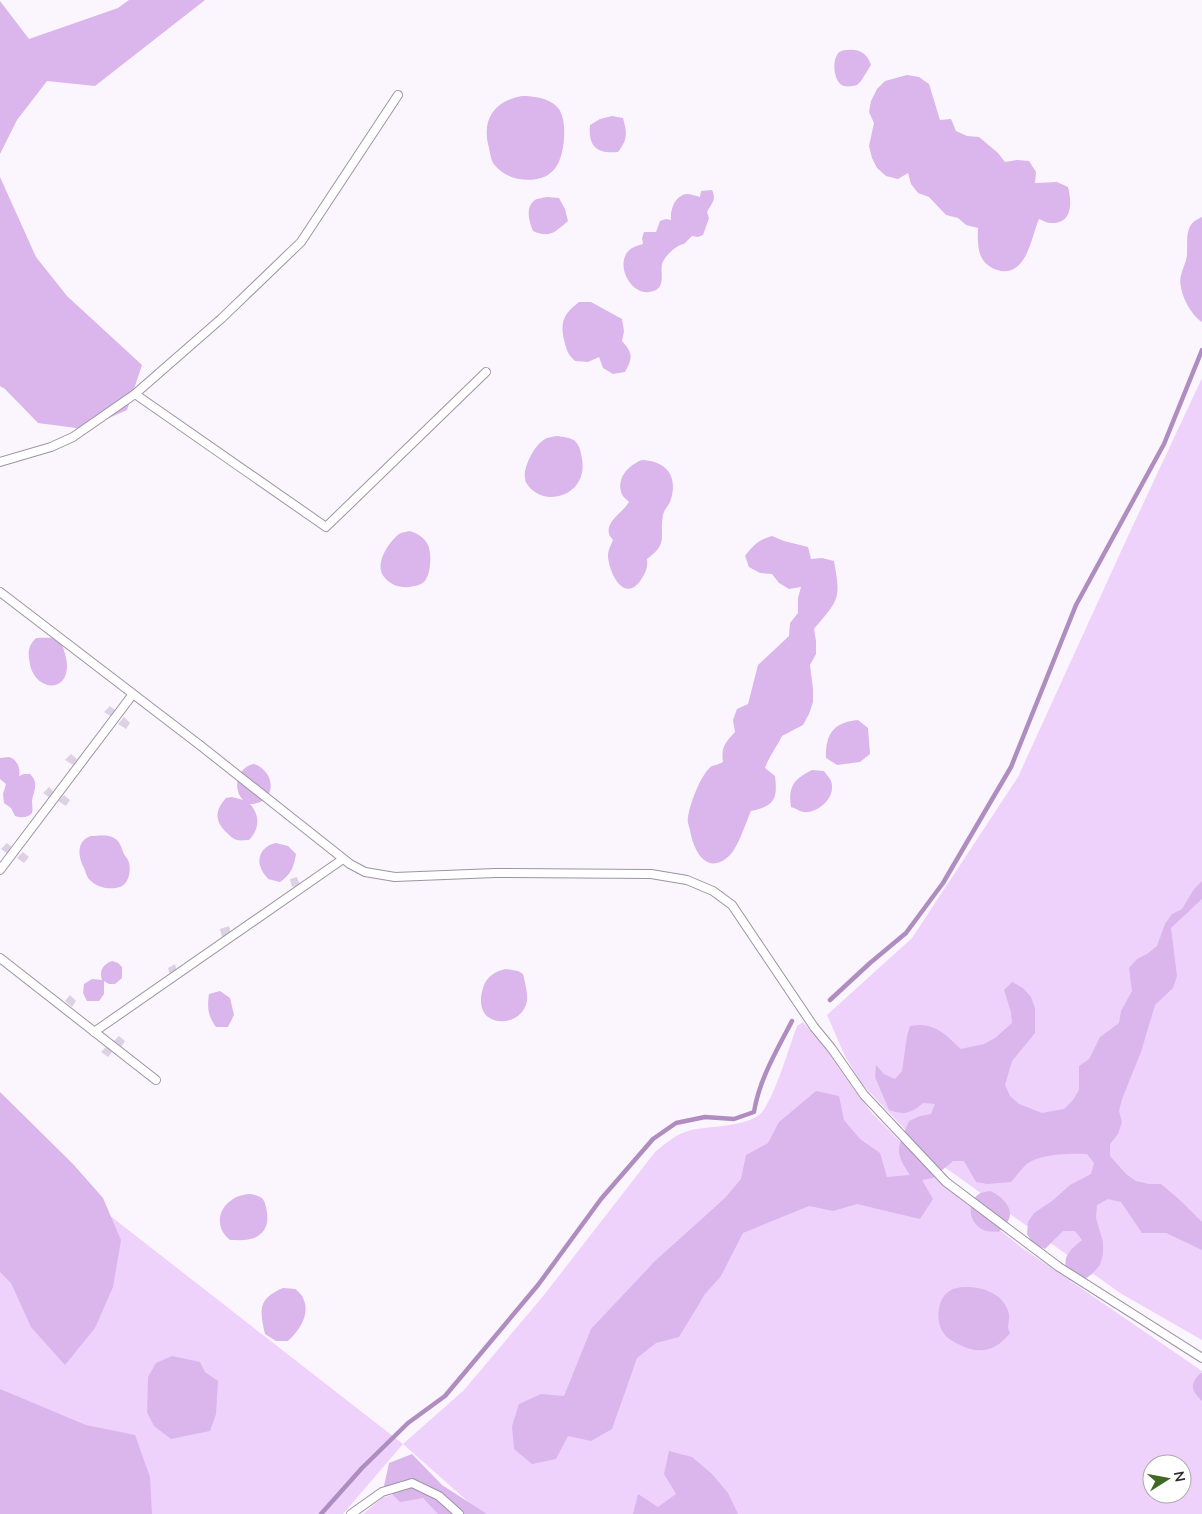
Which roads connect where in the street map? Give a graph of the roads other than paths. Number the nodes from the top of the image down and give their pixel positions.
1 (398, 95) dead end
2 (486, 372) dead end
3 (135, 394) junction
4 (0, 462) edge
5 (0, 592) edge
6 (133, 694) junction
7 (343, 859) junction
8 (0, 870) edge
9 (0, 958) edge
10 (94, 1032) junction
11 (156, 1080) dead end
12 (1202, 1358) edge
13 (350, 1514) edge
14 (460, 1514) edge

1 - 3 lane
2 - 3 lane
3 - 4 lane
5 - 6 lane
6 - 7 lane
6 - 8 lane
7 - 10 lane
7 - 12 lane
9 - 10 lane
10 - 11 lane
13 - 14 lane

